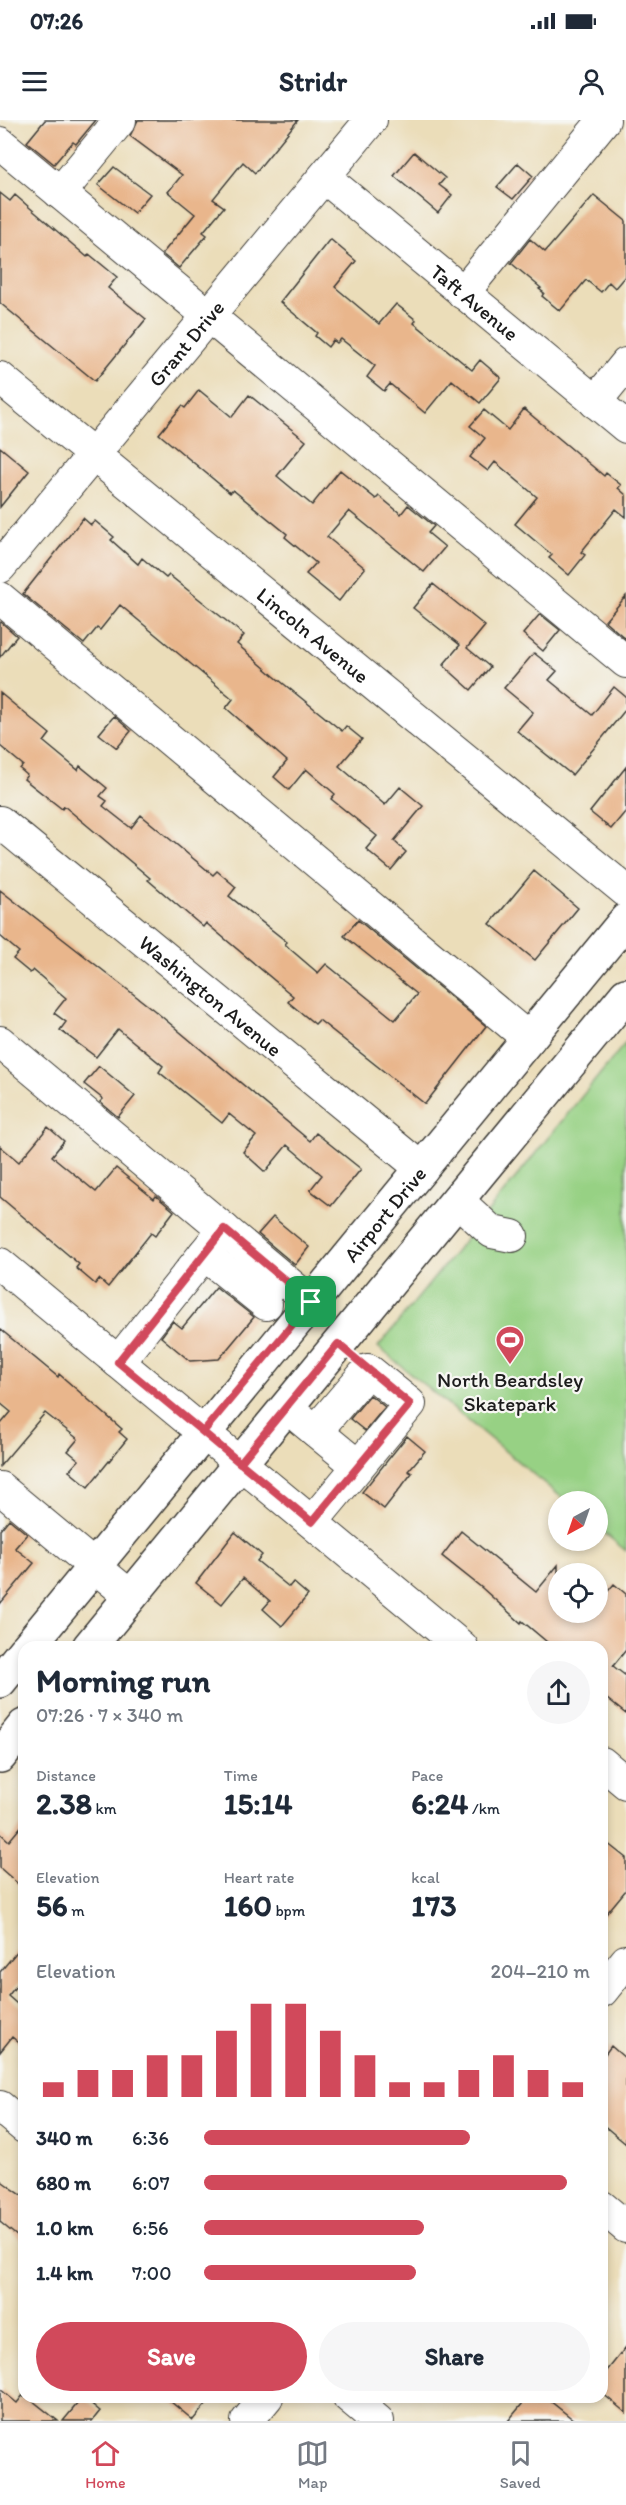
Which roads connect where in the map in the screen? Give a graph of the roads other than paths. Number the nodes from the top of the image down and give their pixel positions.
1 (120, 120) edge
2 (371, 120) edge
3 (604, 120) edge
4 (0, 143) edge
5 (324, 177) junction
6 (60, 193) junction
7 (463, 292) junction
8 (209, 316) junction
9 (626, 364) edge
10 (0, 378) edge
11 (595, 402) junction
12 (626, 427) edge
13 (93, 455) junction
14 (0, 567) edge
15 (0, 598) edge
16 (626, 662) edge
17 (0, 822) edge
18 (626, 891) edge
19 (626, 920) edge
20 (626, 995) edge
21 (529, 1039) junction
22 (0, 1042) edge
23 (422, 1169) junction
24 (457, 1200) junction
25 (224, 1229) junction
26 (512, 1236) dead end
27 (204, 1254) junction
28 (0, 1264) edge
29 (311, 1302) junction
30 (266, 1304) dead end
31 (338, 1344) junction
32 (118, 1362) junction
33 (368, 1370) junction
34 (286, 1406) junction
35 (316, 1431) junction
36 (203, 1432) junction
37 (240, 1463) junction
38 (358, 1466) junction
39 (0, 1488) edge
40 (312, 1522) junction
41 (94, 1566) junction
42 (130, 1596) junction
43 (33, 1641) edge
44 (93, 1641) edge
45 (455, 1641) edge
46 (18, 1659) edge
47 (0, 1681) edge
48 (18, 1735) edge
49 (0, 1755) edge
50 (608, 1768) edge
51 (626, 1783) edge
52 (626, 1961) edge
53 (608, 1984) edge
54 (0, 2107) edge
55 (18, 2122) edge
56 (608, 2212) edge
57 (626, 2227) edge
58 (262, 2403) edge
59 (357, 2403) edge
60 (247, 2421) edge
61 (378, 2421) edge

1 - 6 street
2 - 5 street, Grant Drive
3 - 7 street
4 - 6 street
5 - 7 street, Taft Avenue
5 - 8 street, Grant Drive
6 - 8 street
7 - 11 street, Taft Avenue
8 - 13 street, Grant Drive
8 - 16 street
9 - 11 street
10 - 13 street, Lincoln Avenue
11 - 12 street, Taft Avenue
13 - 14 street, Grant Drive
13 - 18 street, Lincoln Avenue
15 - 21 street
17 - 23 street, Washington Avenue
19 - 21 main road, Airport Drive
20 - 24 main road
21 - 23 main road, Airport Drive
22 - 25 street
23 - 29 main road, Airport Drive
24 - 26 street
24 - 31 main road
25 - 27 street
25 - 29 street
27 - 30 street
27 - 32 street
28 - 32 street
29 - 36 main road, Airport Drive
31 - 33 street
31 - 34 main road
32 - 36 street
33 - 35 street
33 - 38 street
34 - 35 street
34 - 37 main road
35 - 38 street
36 - 37 street
36 - 41 main road, Airport Drive
37 - 40 street
37 - 42 main road
38 - 40 street
39 - 41 street
40 - 45 street
41 - 42 street
41 - 43 main road, Airport Drive
42 - 44 main road
46 - 47 main road
48 - 49 main road
50 - 51 street
52 - 53 street
54 - 55 street
56 - 57 street
58 - 60 street
59 - 61 street

